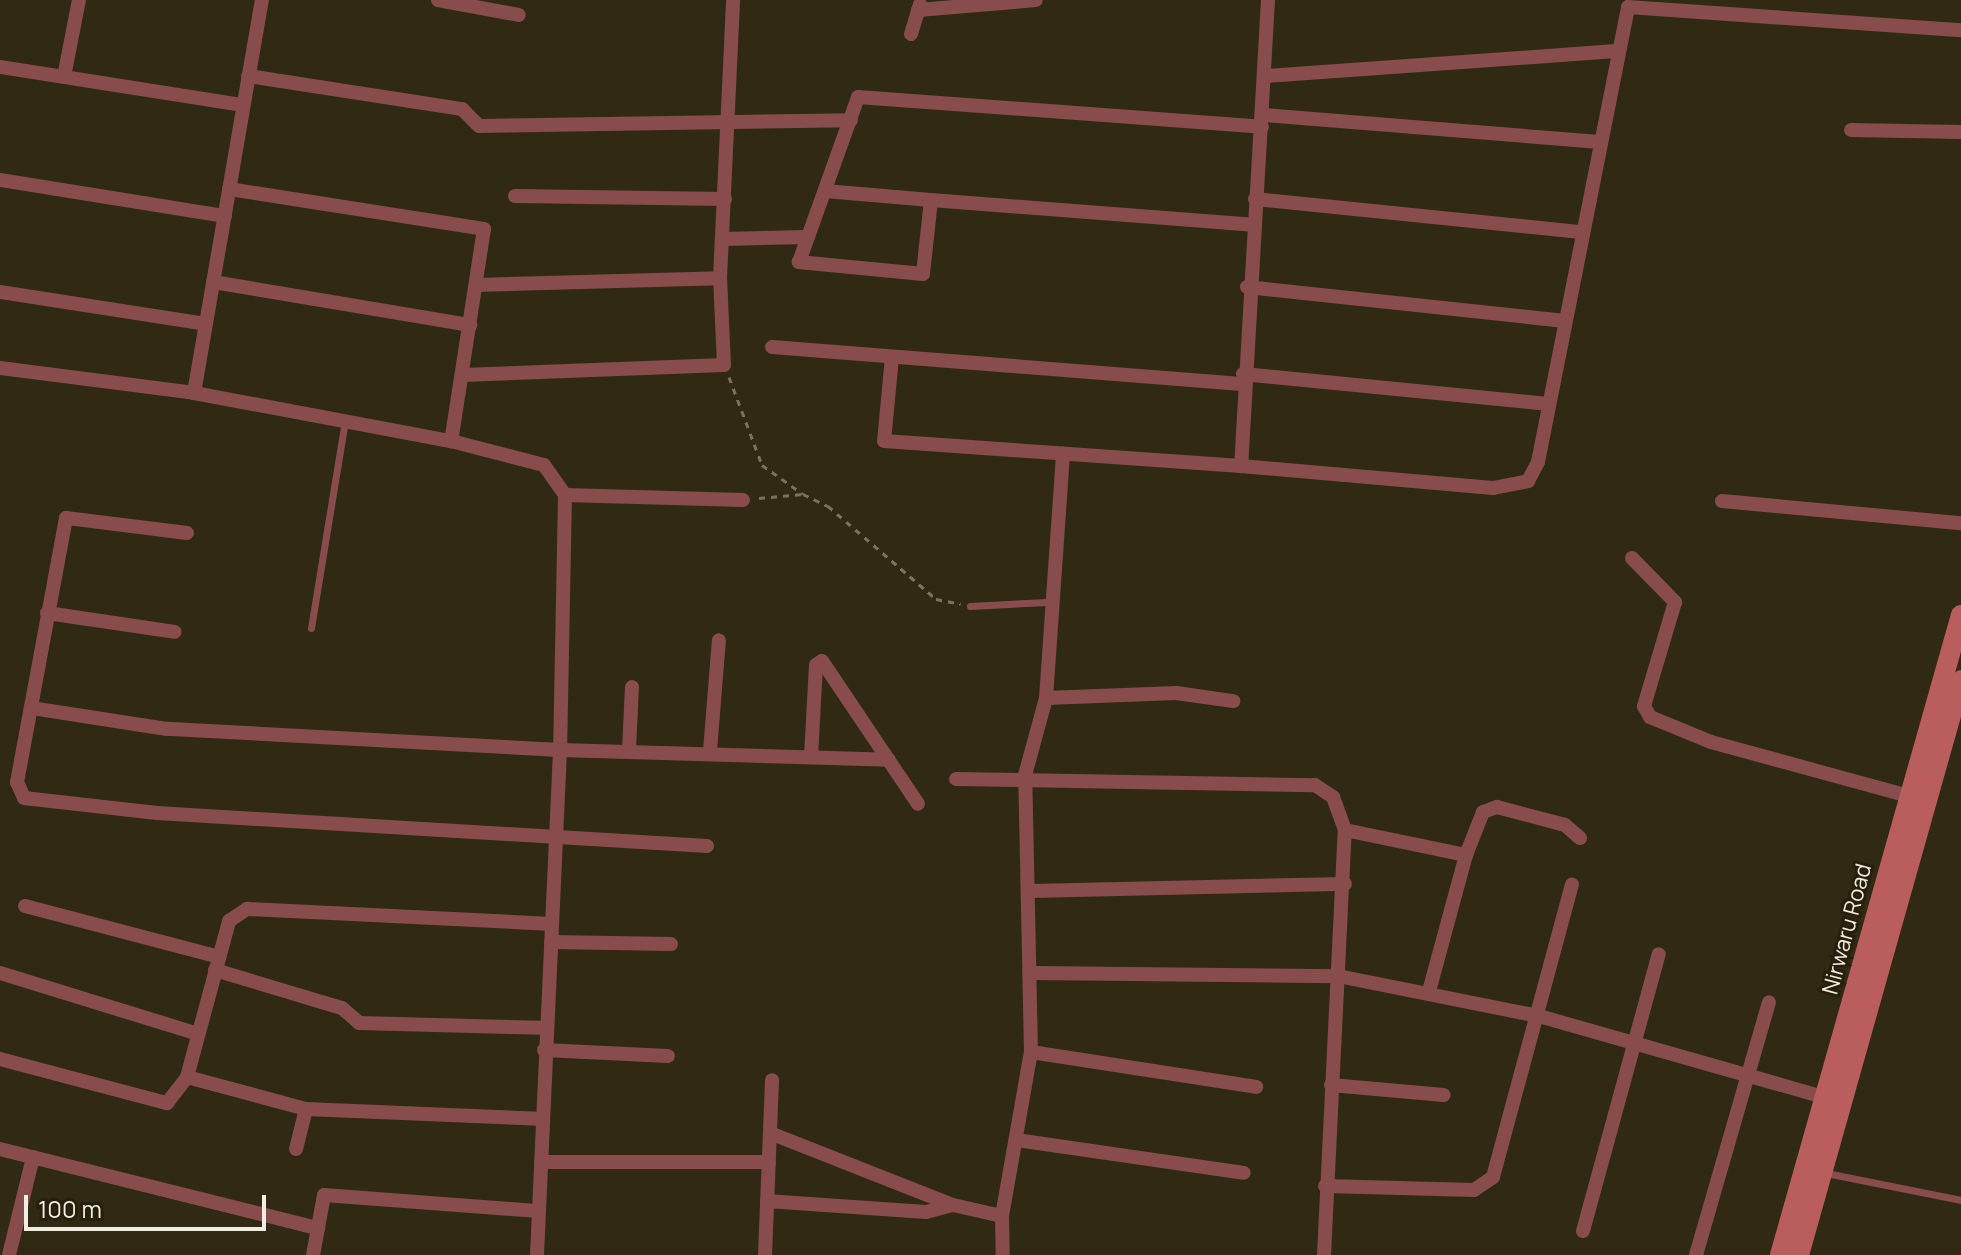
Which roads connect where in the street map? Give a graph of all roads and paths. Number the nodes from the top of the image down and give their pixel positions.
1 (79, 0) edge
2 (262, 0) edge
3 (438, 0) edge
4 (733, 0) edge
5 (1036, 0) edge
6 (1268, 0) edge
7 (1628, 4) edge
8 (920, 5) edge
9 (519, 15) dead end
10 (1961, 30) edge
11 (911, 34) dead end
12 (1619, 51) junction
13 (0, 67) edge
14 (248, 76) junction
15 (1268, 76) junction
16 (64, 77) junction
17 (243, 105) junction
18 (727, 117) junction
19 (851, 120) junction
20 (1263, 121) junction
21 (1961, 129) edge
22 (1851, 130) dead end
23 (1600, 142) junction
24 (0, 180) edge
25 (229, 189) junction
26 (825, 191) junction
27 (515, 196) dead end
28 (725, 199) junction
29 (1255, 199) junction
30 (931, 200) junction
31 (225, 216) junction
32 (1253, 225) junction
33 (1581, 232) junction
34 (808, 237) junction
35 (723, 239) junction
36 (720, 278) junction
37 (213, 282) junction
38 (476, 285) junction
39 (1247, 287) junction
40 (0, 292) edge
41 (1565, 321) junction
42 (206, 324) junction
43 (470, 325) junction
44 (772, 347) dead end
45 (892, 357) junction
46 (724, 365) junction
47 (0, 368) edge
48 (462, 375) junction
49 (1243, 379) junction
50 (194, 393) junction
51 (1549, 404) junction
52 (345, 421) junction
53 (451, 441) junction
54 (1063, 454) junction
55 (1241, 466) junction
56 (803, 494) junction
57 (565, 495) junction
58 (743, 500) joint
59 (1722, 501) dead end
60 (1961, 523) edge
61 (187, 533) dead end
62 (1632, 558) dead end
63 (1047, 602) junction
64 (970, 606) joint
65 (47, 613) junction
66 (1961, 615) edge
67 (311, 628) dead end
68 (175, 632) dead end
69 (719, 640) dead end
70 (1961, 680) edge
71 (632, 687) dead end
72 (1046, 698) junction
73 (1233, 701) dead end
74 (31, 708) junction
75 (560, 750) junction
76 (629, 750) junction
77 (710, 751) junction
78 (811, 757) junction
79 (889, 760) junction
80 (1025, 775) junction
81 (956, 779) dead end
82 (1908, 796) junction
83 (918, 804) dead end
84 (1345, 830) junction
85 (1580, 838) dead end
86 (556, 839) junction
87 (707, 846) dead end
88 (1466, 855) junction
89 (1345, 884) junction
90 (1572, 884) dead end
91 (1031, 891) junction
92 (25, 906) dead end
93 (552, 924) junction
94 (551, 942) junction
95 (671, 944) dead end
96 (1659, 954) dead end
97 (217, 964) junction
98 (0, 973) edge
99 (1034, 973) junction
100 (1338, 976) junction
101 (1429, 991) junction
102 (1769, 1002) dead end
103 (1539, 1016) junction
104 (544, 1028) junction
105 (198, 1034) junction
106 (1635, 1042) junction
107 (544, 1050) junction
108 (1031, 1052) junction
109 (668, 1056) dead end
110 (0, 1059) edge
111 (1753, 1076) junction
112 (187, 1077) junction
113 (772, 1080) dead end
114 (1331, 1085) junction
115 (1256, 1087) dead end
116 (1444, 1095) dead end
117 (1826, 1098) junction
118 (306, 1109) junction
119 (540, 1119) junction
120 (770, 1133) junction
121 (1016, 1140) junction
122 (0, 1149) edge
123 (296, 1149) dead end
124 (33, 1157) junction
125 (541, 1162) junction
126 (769, 1162) junction
127 (1824, 1172) junction
128 (1244, 1173) dead end
129 (1325, 1186) junction
130 (1961, 1200) edge
131 (767, 1201) junction
132 (953, 1205) junction
133 (538, 1211) junction
134 (1002, 1216) junction
135 (318, 1228) junction
136 (1583, 1231) dead end
137 (9, 1255) edge
138 (313, 1255) edge
139 (537, 1255) edge
140 (765, 1255) edge
141 (1003, 1255) edge
142 (1324, 1255) edge
143 (1696, 1255) edge
144 (1780, 1255) edge
145 (1799, 1255) edge

1 - 16 street
2 - 14 street
3 - 9 street
4 - 18 street
5 - 8 street
6 - 15 street
7 - 10 street
7 - 12 street
8 - 11 street
12 - 15 street
12 - 23 street
13 - 16 street
14 - 17 street
14 - 18 street
15 - 20 street
16 - 17 street
17 - 25 street
18 - 19 street
18 - 28 street
19 - 20 street
19 - 26 street
20 - 23 street
20 - 29 street
21 - 22 street
23 - 33 street
24 - 31 street
25 - 31 street
25 - 38 street
26 - 30 street
26 - 34 street
27 - 28 street
28 - 35 street
29 - 32 street
29 - 33 street
30 - 32 street
30 - 34 street
31 - 37 street
32 - 39 street
33 - 41 street
34 - 35 street
35 - 36 street
36 - 38 street
36 - 46 street
37 - 42 street
37 - 43 street
38 - 43 street
39 - 41 street
39 - 49 street
40 - 42 street
41 - 51 street
42 - 50 street
43 - 48 street
44 - 45 street
45 - 49 street
45 - 54 street
46 - 48 street
46 - 56 path
47 - 50 street
48 - 53 street
49 - 51 street
49 - 55 street
50 - 52 street
51 - 55 street
52 - 53 street
52 - 67 lane
53 - 57 street
54 - 55 street
54 - 63 street
56 - 58 path
56 - 64 path
57 - 58 street
57 - 75 street
59 - 60 street
61 - 65 street
62 - 82 street
63 - 64 lane
63 - 72 street
65 - 68 street
65 - 74 street
66 - 82 street, Nirwaru Road
69 - 77 street
70 - 127 street, Nirwaru Road
71 - 76 street
72 - 73 street
72 - 80 street
74 - 75 street
74 - 86 street
75 - 76 street
75 - 86 street
76 - 77 street
77 - 78 street
78 - 79 street
78 - 79 street
79 - 83 street
80 - 81 street
80 - 84 street
80 - 91 street
82 - 117 street, Nirwaru Road
84 - 88 street
84 - 89 street
85 - 88 street
86 - 87 street
86 - 93 street
88 - 101 street
89 - 91 street
89 - 100 street
90 - 103 street
91 - 99 street
92 - 97 street
93 - 94 street
93 - 97 street
94 - 95 street
94 - 104 street
96 - 106 street
97 - 104 street
97 - 105 street
98 - 105 street
99 - 100 street
99 - 108 street
100 - 101 street
100 - 114 street
101 - 103 street
102 - 111 street
103 - 106 street
103 - 129 street
104 - 107 street
105 - 112 street
106 - 111 street
106 - 136 street
107 - 109 street
107 - 119 street
108 - 115 street
108 - 121 street
110 - 112 street
111 - 117 street
111 - 143 street
112 - 118 street
113 - 120 street
114 - 116 street
114 - 129 street
117 - 144 street, Nirwaru Road
118 - 119 street
118 - 123 street
119 - 125 street
120 - 126 street
120 - 132 street
121 - 128 street
121 - 134 street
122 - 124 street
124 - 135 street
124 - 137 street
125 - 126 street
125 - 133 street
126 - 131 street
127 - 130 lane
127 - 145 street, Nirwaru Road
129 - 142 street
131 - 132 street
131 - 140 street
132 - 134 street
133 - 135 street
133 - 139 street
134 - 141 street
135 - 138 street

